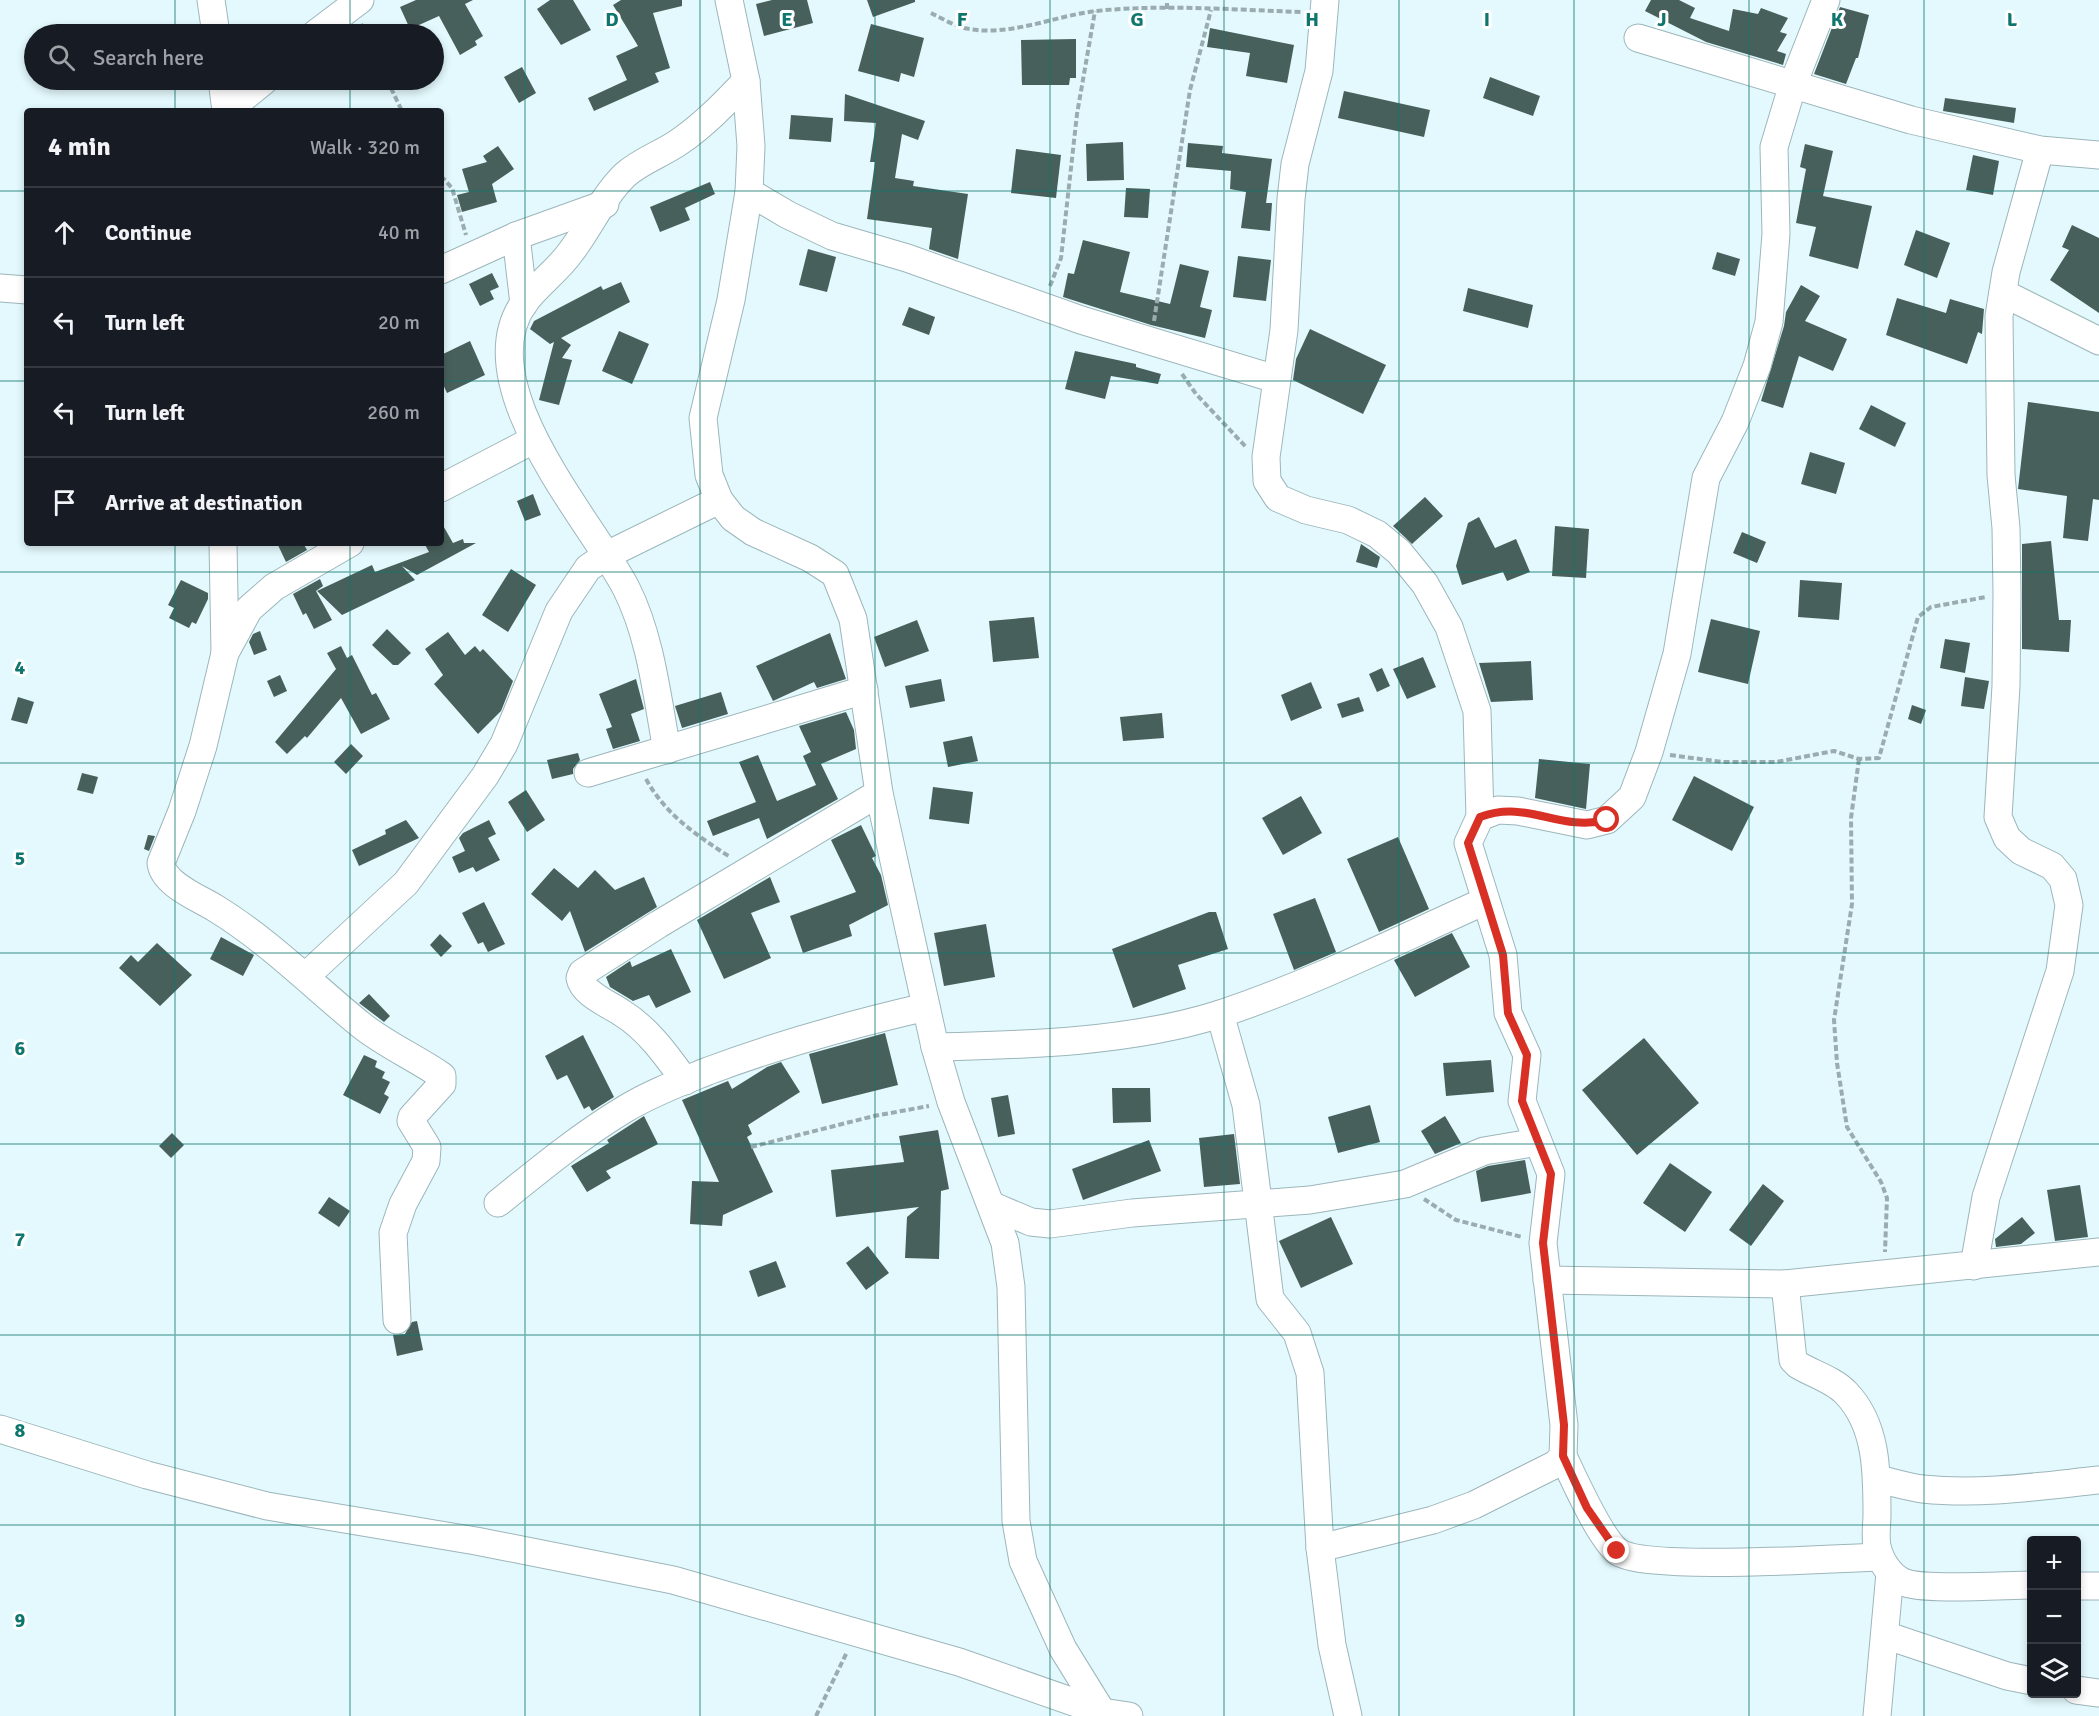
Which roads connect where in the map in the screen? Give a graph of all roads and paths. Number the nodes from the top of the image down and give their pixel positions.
1 (211, 0) edge
2 (360, 0) edge
3 (729, 0) edge
4 (1167, 0) edge
5 (1826, 0) edge
6 (1324, 6) edge
7 (1167, 9) junction
8 (1211, 10) junction
9 (1095, 11) junction
10 (931, 14) dead end
11 (215, 24) edge
12 (328, 24) edge
13 (1638, 38) dead end
14 (746, 81) junction
15 (1793, 84) junction
16 (223, 90) edge
17 (252, 90) edge
18 (392, 90) edge
19 (226, 108) edge
20 (230, 108) edge
21 (401, 108) edge
22 (2040, 150) junction
23 (2099, 155) edge
24 (444, 179) edge
25 (749, 192) junction
26 (605, 204) junction
27 (516, 236) junction
28 (471, 256) junction
29 (444, 269) edge
30 (0, 288) edge
31 (24, 290) edge
32 (2003, 293) junction
33 (524, 304) junction
34 (1041, 307) junction
35 (2099, 341) edge
36 (1157, 345) junction
37 (1276, 379) junction
38 (533, 440) junction
39 (1265, 471) junction
40 (444, 486) edge
41 (719, 500) junction
42 (223, 546) edge
43 (345, 546) edge
44 (607, 555) junction
45 (2007, 594) junction
46 (225, 653) junction
47 (864, 690) junction
48 (667, 750) junction
49 (1649, 752) junction
50 (635, 759) junction
51 (1859, 759) junction
52 (588, 773) dead end
53 (879, 793) junction
54 (1480, 817) junction
55 (750, 870) junction
56 (1485, 901) junction
57 (306, 976) junction
58 (926, 1007) junction
59 (1220, 1014) junction
60 (935, 1047) junction
61 (685, 1081) junction
62 (951, 1102) junction
63 (1538, 1142) junction
64 (751, 1147) dead end
65 (1405, 1184) junction
66 (498, 1203) dead end
67 (1260, 1203) junction
68 (993, 1206) junction
69 (1543, 1243) junction
70 (2099, 1252) edge
71 (1974, 1266) junction
72 (1884, 1275) junction
73 (1547, 1280) junction
74 (1785, 1284) junction
75 (397, 1320) dead end
76 (0, 1429) edge
77 (1563, 1456) junction
78 (1877, 1479) junction
79 (2099, 1480) edge
80 (1320, 1548) junction
81 (1885, 1565) junction
82 (2027, 1586) edge
83 (2081, 1586) edge
84 (2099, 1586) edge
85 (856, 1632) junction
86 (1885, 1635) junction
87 (2027, 1680) edge
88 (2081, 1691) edge
89 (2099, 1693) edge
90 (1102, 1712) junction
91 (816, 1716) edge
92 (1129, 1716) edge
93 (1348, 1716) edge
94 (1876, 1716) edge

1 - 11 street
2 - 12 street
3 - 14 street
4 - 7 path
5 - 15 street
6 - 8 path
6 - 37 street
7 - 8 path
7 - 9 path
8 - 36 path
9 - 10 path
9 - 34 path
13 - 15 street
14 - 25 street
14 - 26 street
15 - 22 street
15 - 49 street
16 - 19 street
17 - 20 street
18 - 21 path
22 - 23 street
22 - 32 street
24 - 28 path
25 - 34 street
25 - 41 street
26 - 27 street
26 - 33 street
27 - 28 street
27 - 33 street
28 - 29 street
30 - 31 street
32 - 35 street
32 - 45 street
33 - 38 street
34 - 36 street
36 - 37 street
36 - 39 path
37 - 39 street
38 - 40 street
38 - 44 street
39 - 54 street
41 - 44 street
41 - 47 street
42 - 46 street
43 - 46 street
44 - 48 street
44 - 57 street
45 - 51 path
45 - 71 street
46 - 57 street
47 - 48 street
47 - 53 street
48 - 50 street
49 - 51 path
49 - 54 street
50 - 52 street
50 - 55 path
51 - 72 path
53 - 55 street
53 - 58 street
54 - 56 street
55 - 61 street
56 - 59 street
56 - 63 street
57 - 75 street
58 - 60 street
58 - 61 street
59 - 60 street
59 - 67 street
60 - 62 street
61 - 66 street
62 - 64 path
62 - 68 street
63 - 65 street
63 - 69 street
65 - 67 street
65 - 69 path
67 - 68 street
67 - 80 street
68 - 90 street
69 - 73 street
70 - 71 street
71 - 72 street
72 - 74 street
73 - 74 street
73 - 77 street
74 - 78 street
76 - 85 street
77 - 80 street
77 - 81 street
78 - 79 street
78 - 81 street
80 - 93 street
81 - 82 street
81 - 86 street
83 - 84 street
85 - 90 street
85 - 91 path
86 - 87 street
86 - 94 street
88 - 89 street
90 - 92 street

